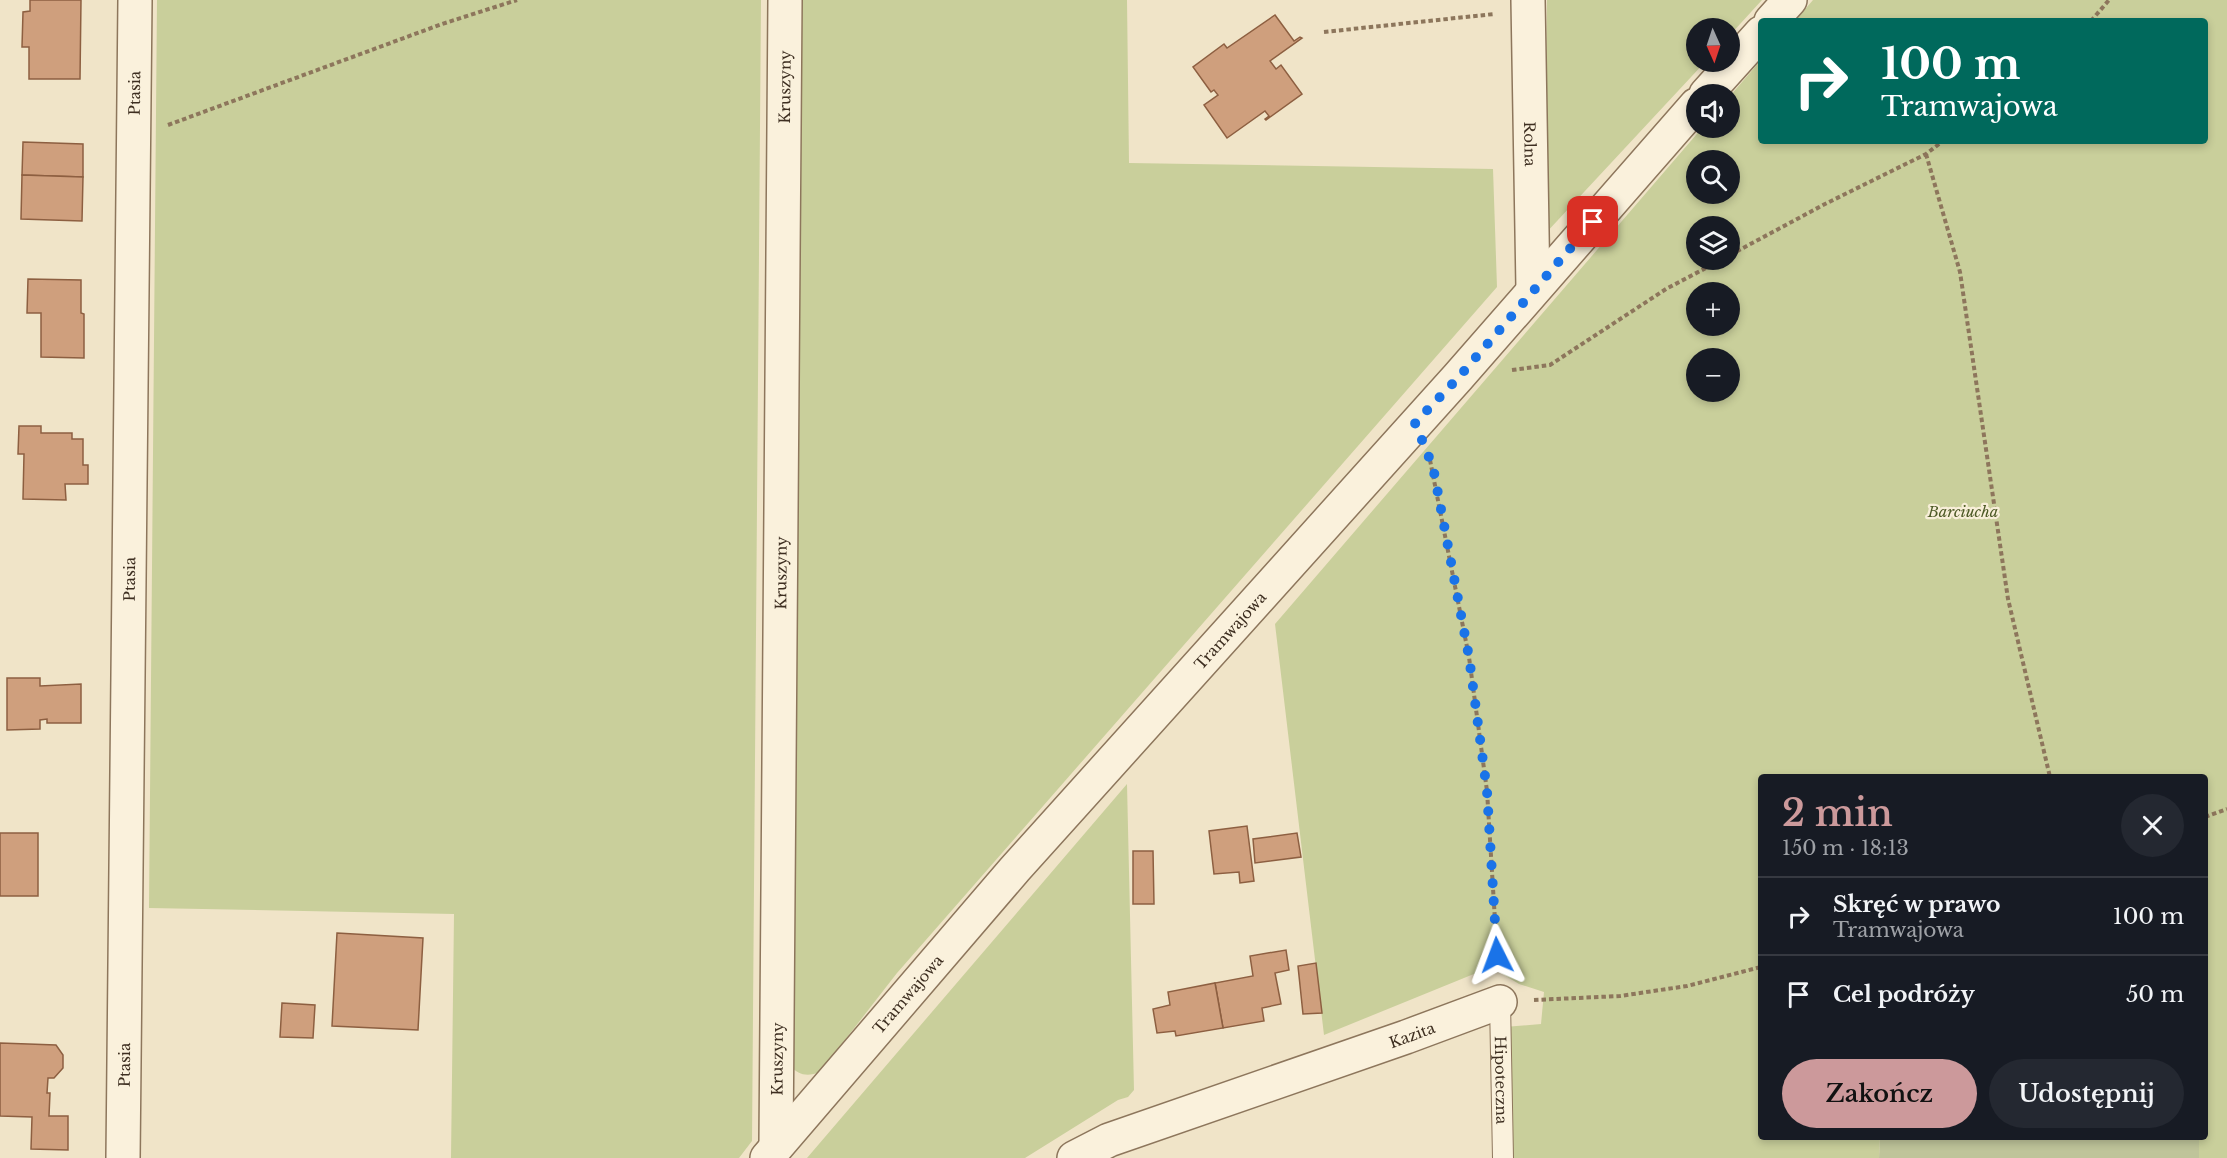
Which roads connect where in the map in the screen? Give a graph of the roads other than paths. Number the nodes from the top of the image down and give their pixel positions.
1 (135, 0) edge
2 (785, 0) edge
3 (1790, 0) edge
4 (1527, 5) edge
5 (1774, 18) edge
6 (1758, 36) edge
7 (1715, 84) edge
8 (1686, 116) edge
9 (1533, 289) junction
10 (1500, 1002) joint
11 (771, 1152) edge
12 (123, 1158) edge
13 (1074, 1158) edge
14 (1503, 1158) edge

1 - 12 street, Ptasia
2 - 11 street, Kruszyny
3 - 5 street
4 - 9 street, Rolna
6 - 7 street
8 - 9 street, Tramwajowa
9 - 11 street, Tramwajowa
10 - 13 street, Kazita
10 - 14 lane, Hipoteczna

